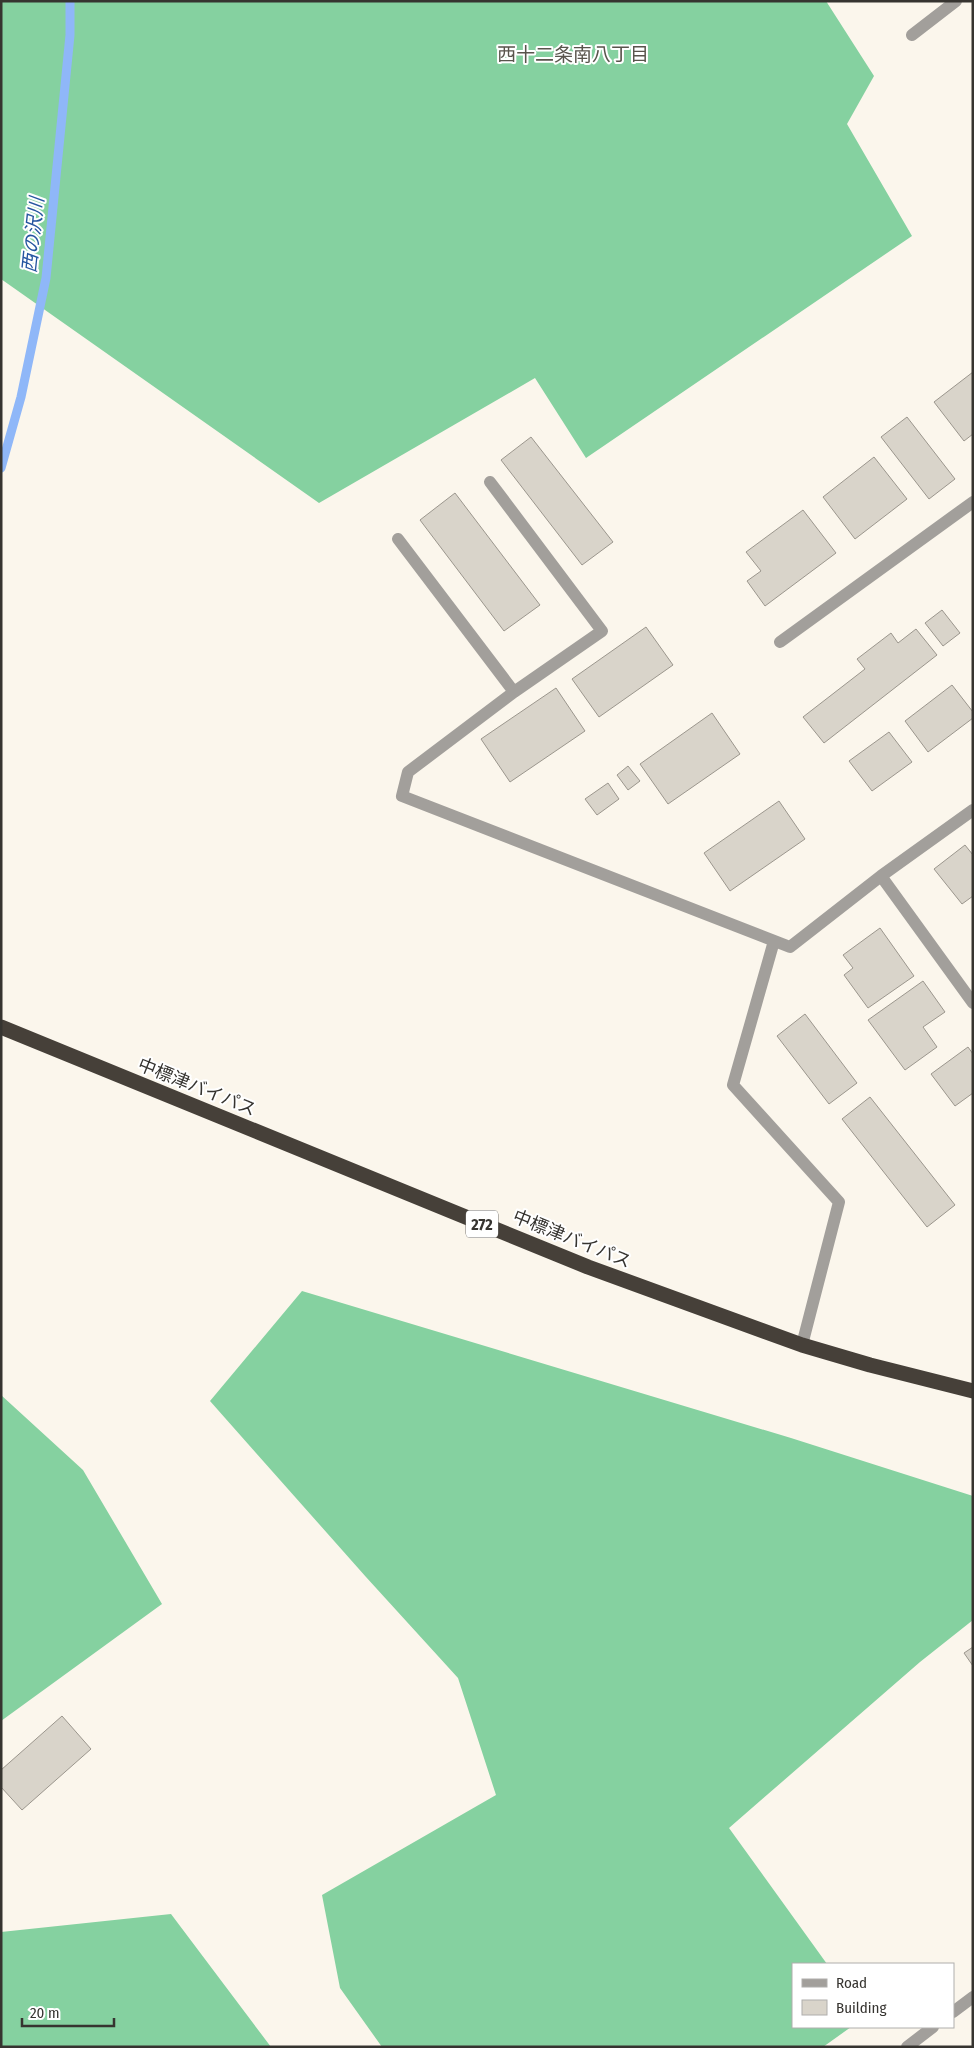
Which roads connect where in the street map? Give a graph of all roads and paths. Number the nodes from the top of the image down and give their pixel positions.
1 (956, 1) edge
2 (912, 35) dead end
3 (490, 482) dead end
4 (973, 502) edge
5 (398, 539) dead end
6 (780, 642) dead end
7 (514, 692) junction
8 (973, 810) edge
9 (881, 876) junction
10 (774, 941) junction
11 (973, 1003) edge
12 (1, 1027) edge
13 (802, 1345) junction
14 (973, 1391) edge
15 (973, 1997) edge
16 (954, 2011) edge
17 (933, 2028) edge
18 (907, 2047) edge

1 - 2 street
3 - 7 street
4 - 6 street
5 - 7 street
7 - 10 street
8 - 9 street
9 - 10 street
9 - 11 street
10 - 13 street
12 - 13 highway, 中標津バイパス / 272
13 - 14 highway, 中標津バイパス / 272
15 - 16 street
17 - 18 street

